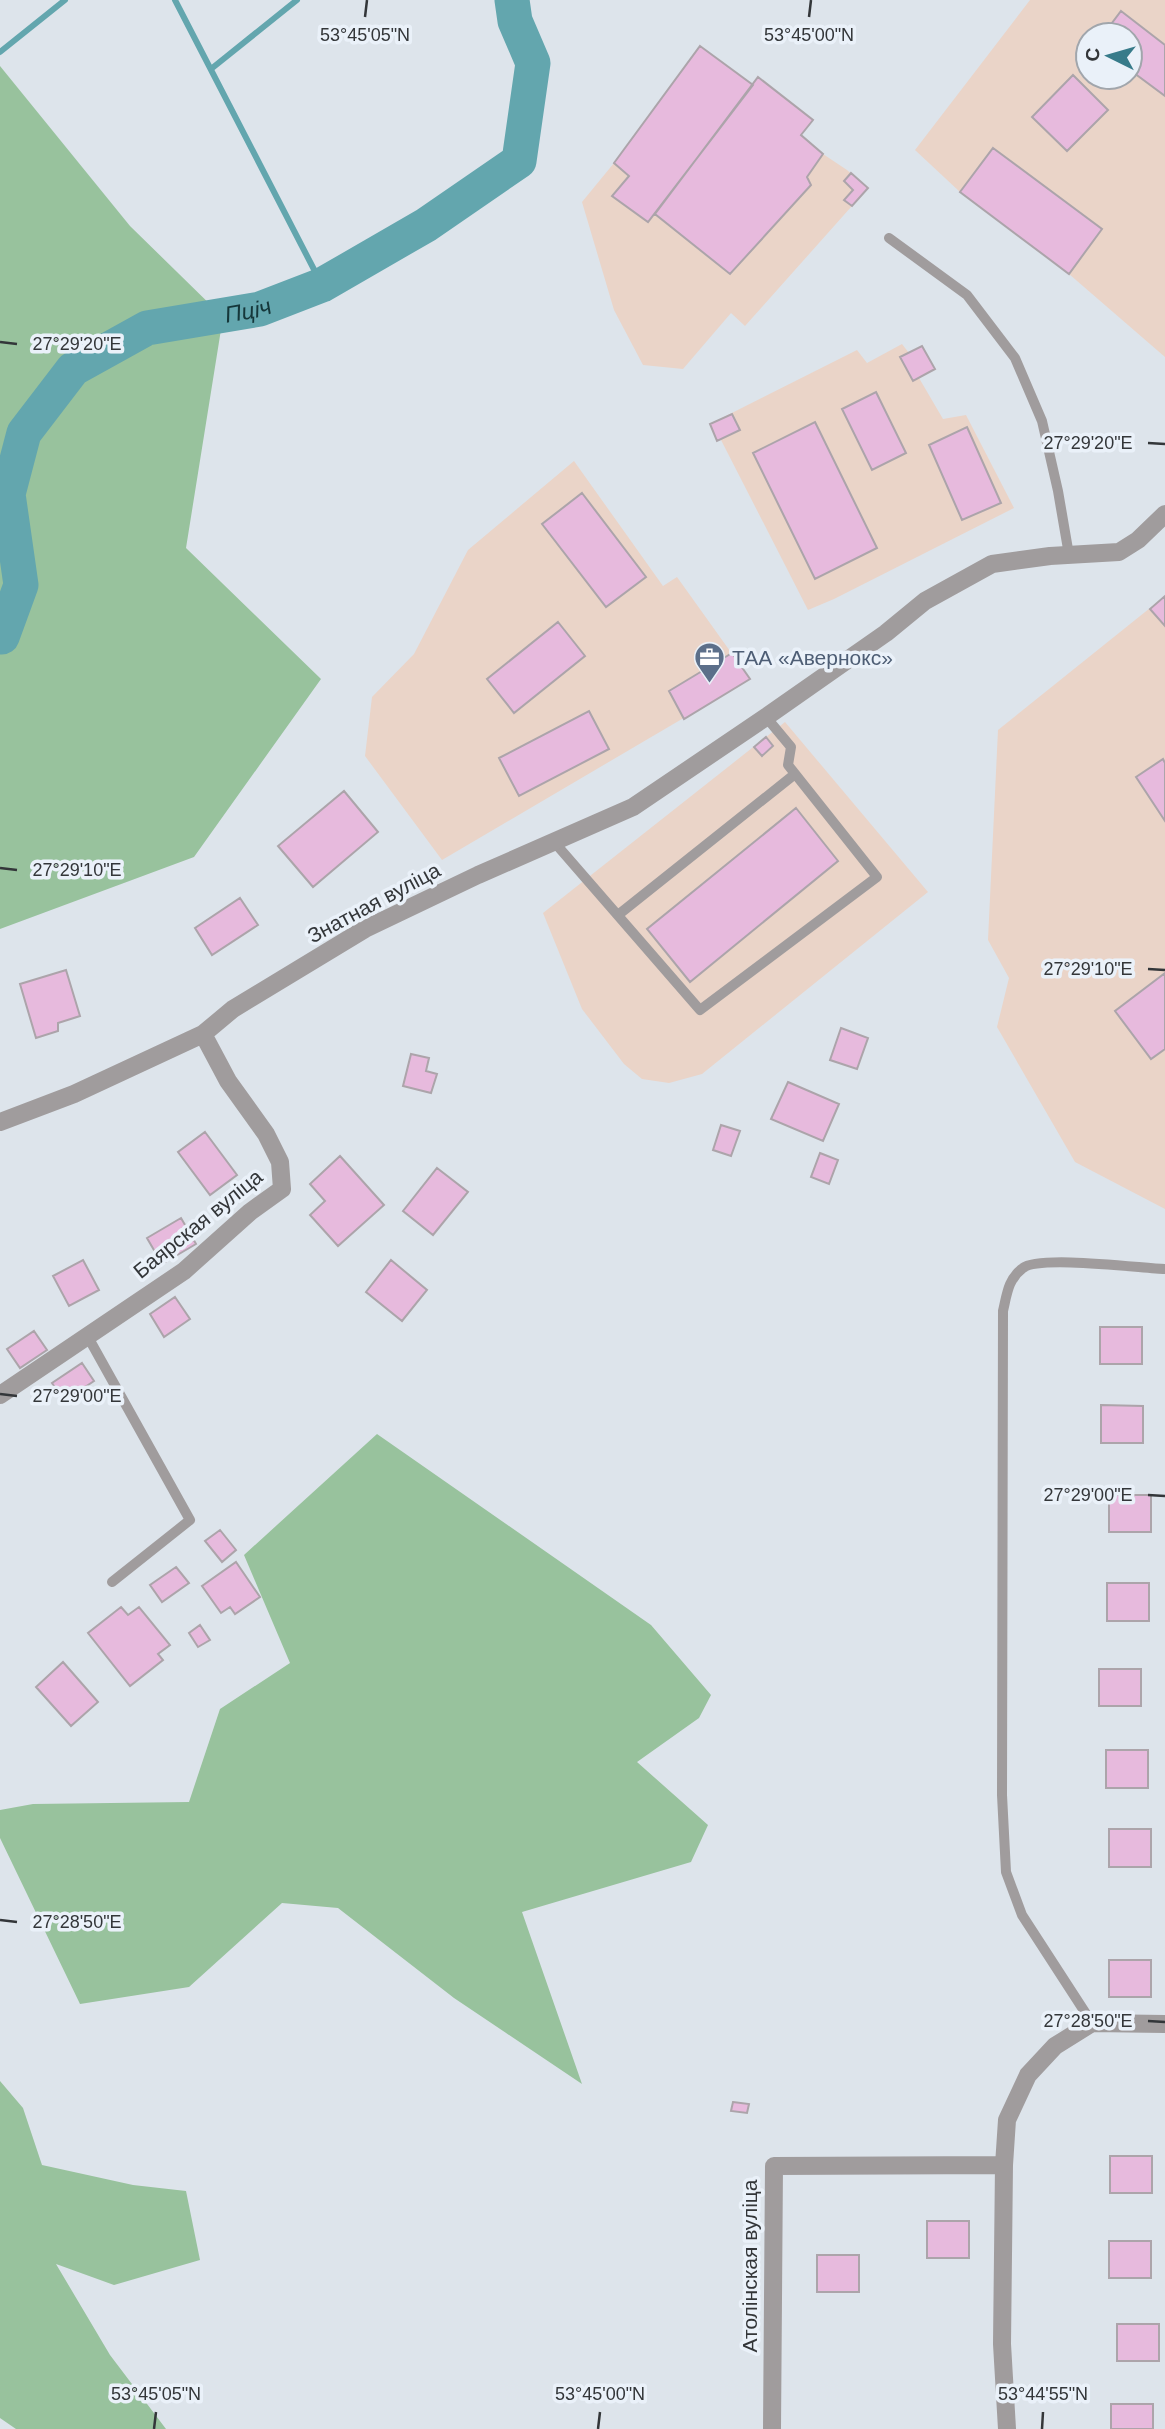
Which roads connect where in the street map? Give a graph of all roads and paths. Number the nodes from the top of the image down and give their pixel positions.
1 (889, 238) dead end
2 (1165, 514) edge
3 (1069, 555) junction
4 (766, 718) junction
5 (795, 774) junction
6 (555, 843) junction
7 (618, 915) junction
8 (203, 1034) junction
9 (0, 1122) edge
10 (1165, 1269) edge
11 (89, 1336) junction
12 (0, 1395) edge
13 (112, 1582) dead end
14 (1093, 2023) junction
15 (1165, 2024) edge
16 (1004, 2165) junction
17 (772, 2429) edge
18 (1007, 2429) edge

1 - 3 lane
2 - 3 street, Знатная вуліца
3 - 4 street, Знатная вуліца
4 - 5 lane
4 - 6 street, Знатная вуліца
5 - 7 lane
5 - 7 lane
6 - 7 lane
6 - 8 street, Знатная вуліца
8 - 9 street, Знатная вуліца
8 - 11 street, Баярская вуліца
10 - 14 lane
11 - 12 street, Баярская вуліца
11 - 13 lane
14 - 15 street
14 - 16 street
16 - 17 street, Атолінская вуліца
16 - 18 street

